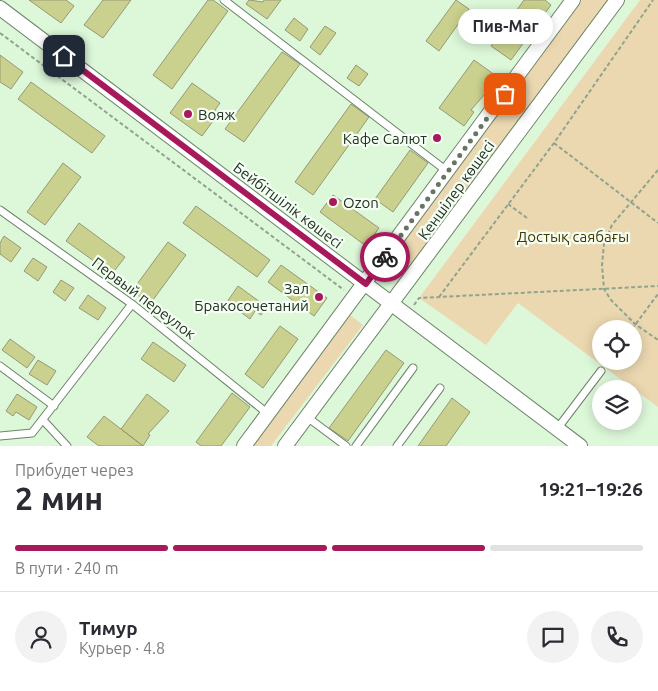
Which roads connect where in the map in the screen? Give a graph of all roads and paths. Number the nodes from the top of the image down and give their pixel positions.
1 (224, 0) edge
2 (574, 0) edge
3 (617, 0) edge
4 (652, 0) edge
5 (0, 8) edge
6 (0, 32) edge
7 (554, 143) junction
8 (658, 170) edge
9 (448, 172) junction
10 (630, 202) junction
11 (508, 204) junction
12 (0, 210) edge
13 (527, 218) dead end
14 (658, 222) edge
15 (366, 284) junction
16 (658, 286) edge
17 (604, 289) junction
18 (345, 291) dead end
19 (658, 294) edge
20 (439, 297) junction
21 (132, 304) junction
22 (392, 304) junction
23 (407, 315) junction
24 (631, 320) edge
25 (638, 320) edge
26 (642, 329) edge
27 (658, 340) edge
28 (0, 366) edge
29 (413, 368) dead end
30 (601, 371) dead end
31 (440, 388) dead end
32 (54, 406) junction
33 (267, 414) junction
34 (307, 417) junction
35 (43, 420) junction
36 (557, 429) junction
37 (0, 436) edge
38 (67, 446) edge
39 (244, 446) edge
40 (285, 446) edge
41 (346, 446) edge
42 (356, 446) edge
43 (397, 446) edge
44 (580, 446) edge

1 - 9 lane
2 - 9 street, Кеншілер көшесі
3 - 22 street, Кеншілер көшесі
4 - 7 path
5 - 15 street, Бейбітшілік көшесі
6 - 18 path
7 - 10 path
7 - 11 path
8 - 10 path
9 - 15 street, Кеншілер көшесі
10 - 14 path
10 - 17 path
11 - 13 path
11 - 20 path
12 - 21 lane, Первый переулок
15 - 22 street, Бейбітшілік көшесі
15 - 33 street, Кеншілер көшесі
16 - 17 path
17 - 20 path
17 - 24 path
19 - 25 path
20 - 23 path
21 - 32 lane
21 - 33 lane, Первый переулок
22 - 23 street, Бейбітшілік көшесі
22 - 34 street, Кеншілер көшесі
23 - 36 street, Бейбітшілік көшесі
26 - 27 path
28 - 32 lane
29 - 42 lane
30 - 36 lane
31 - 43 lane
32 - 35 lane
33 - 39 street, Кеншілер көшесі
34 - 40 street, Кеншілер көшесі
34 - 41 lane
35 - 37 lane
35 - 38 lane
36 - 44 street, Бейбітшілік көшесі

